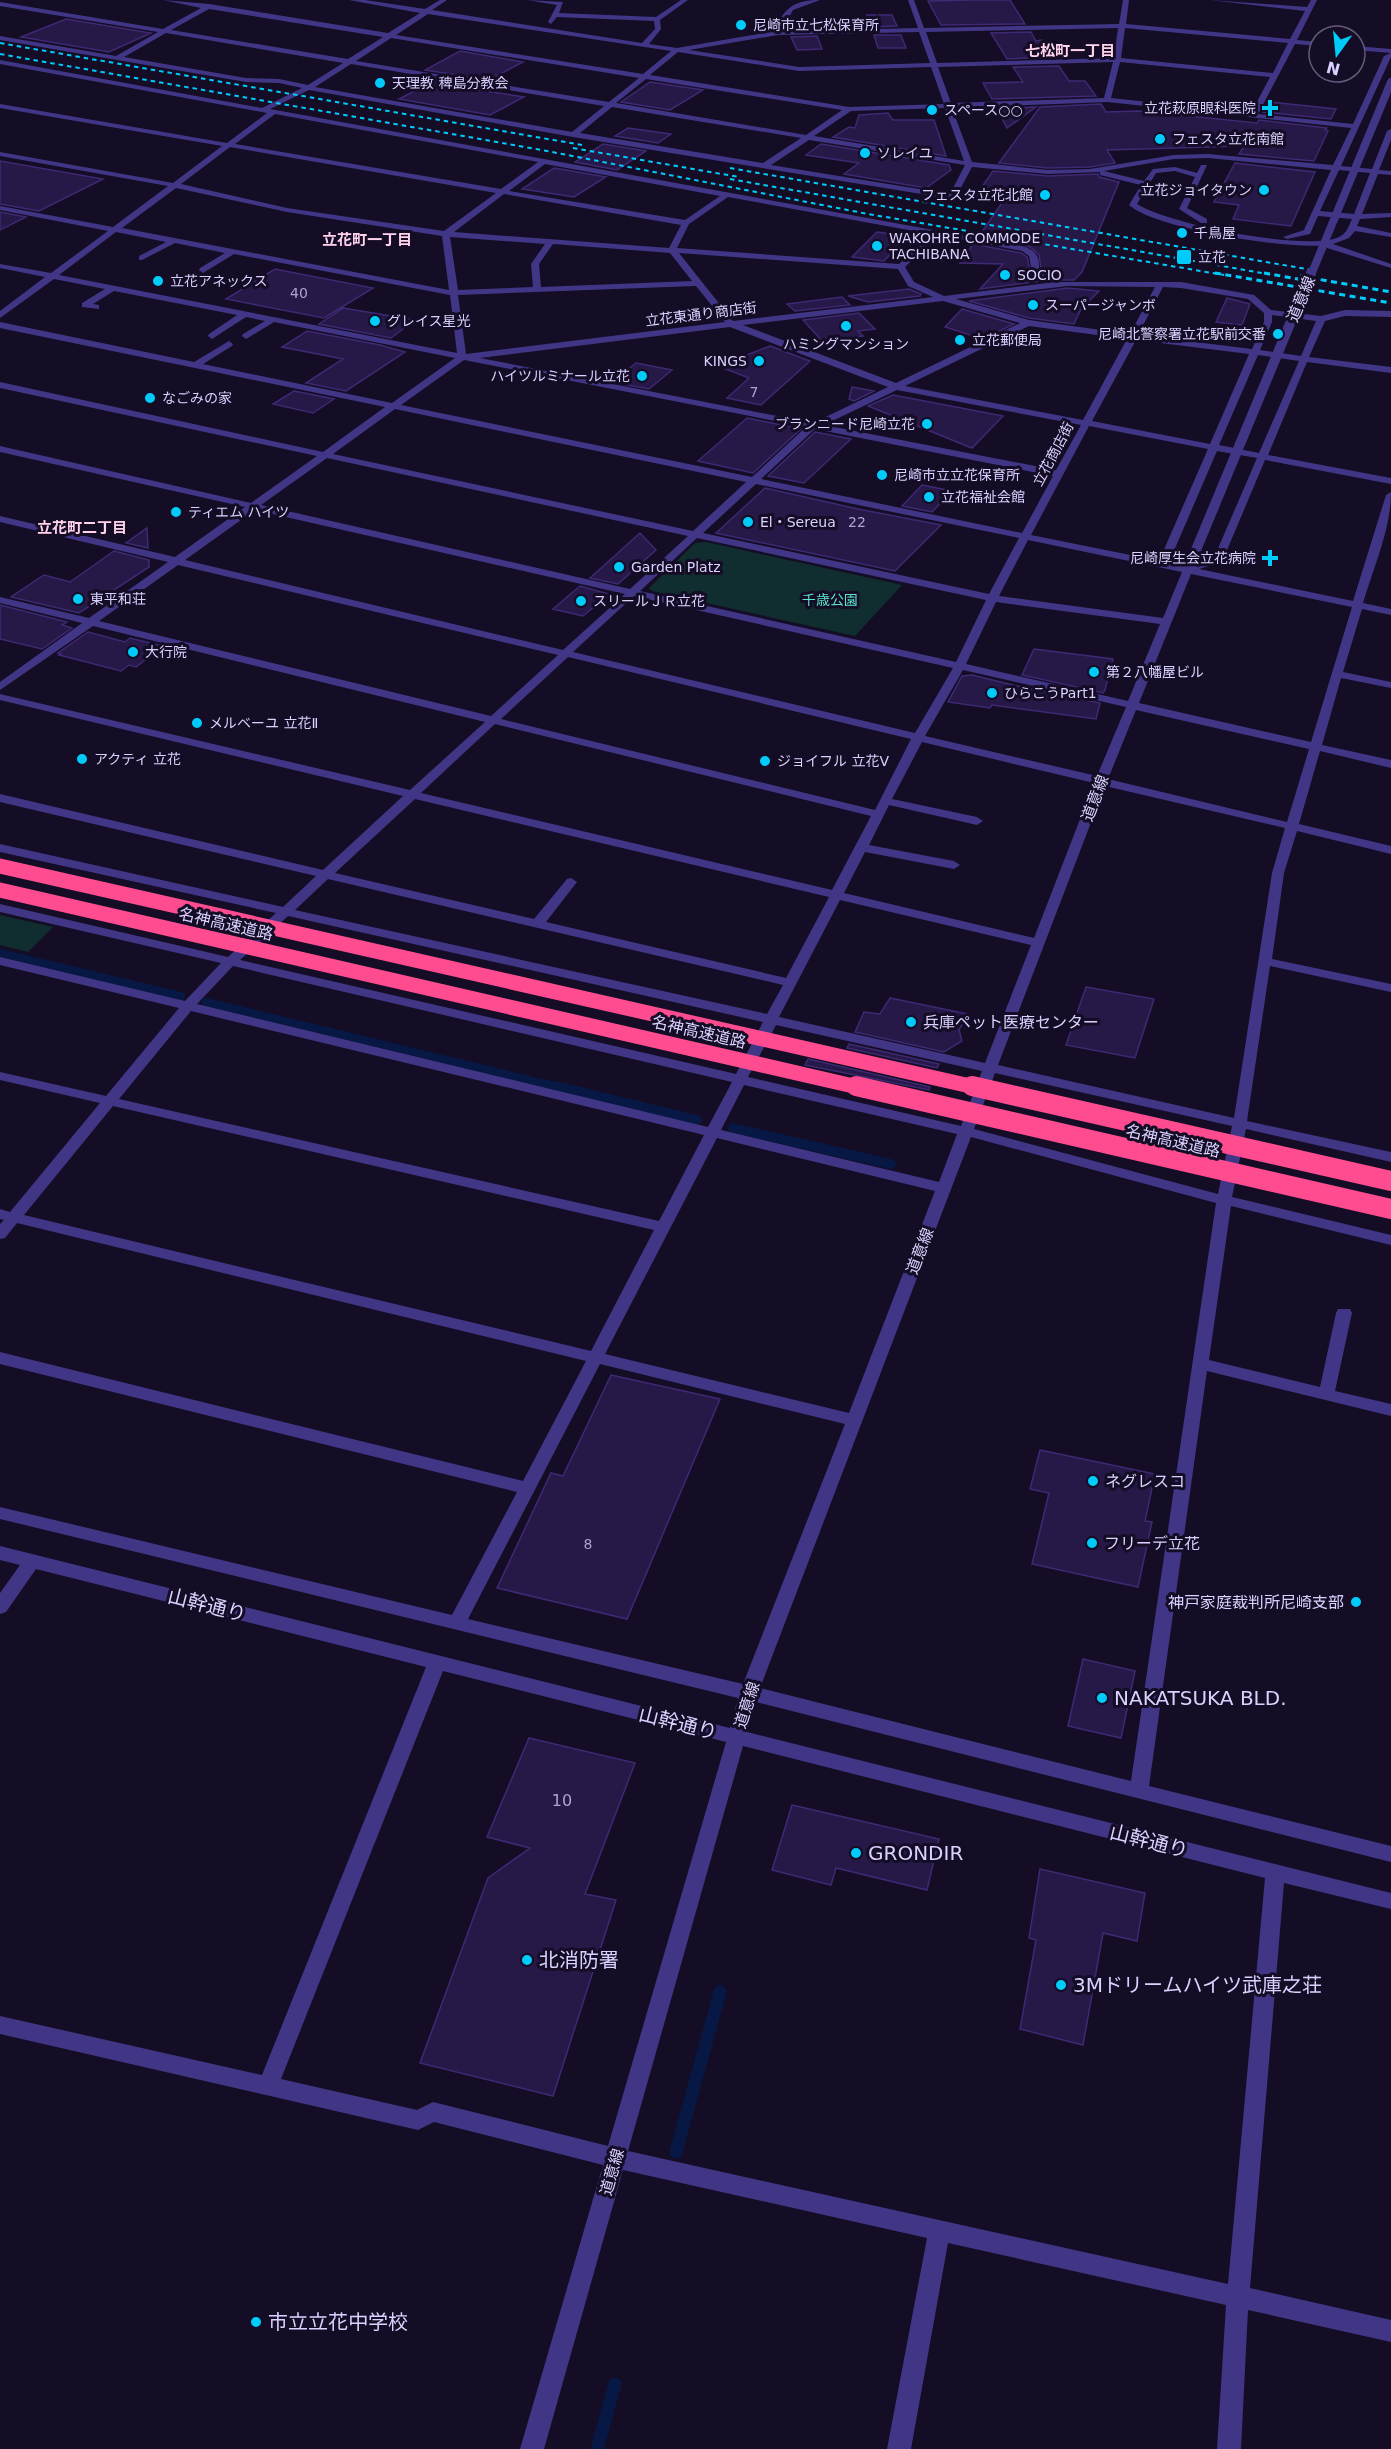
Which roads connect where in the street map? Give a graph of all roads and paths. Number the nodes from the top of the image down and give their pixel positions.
1 (166, 0) edge
2 (219, 0) edge
3 (352, 0) edge
4 (444, 0) edge
5 (530, 0) edge
6 (685, 0) edge
7 (795, 0) edge
8 (800, 0) edge
9 (817, 0) edge
10 (911, 0) edge
11 (1126, 0) edge
12 (1212, 0) edge
13 (1314, 0) edge
14 (0, 4) edge
15 (208, 7) junction
16 (1310, 9) junction
17 (426, 12) junction
18 (555, 15) junction
19 (657, 19) junction
20 (1122, 26) junction
21 (17, 30) dead end
22 (547, 30) junction
23 (922, 30) junction
24 (163, 32) junction
25 (778, 33) junction
26 (388, 36) junction
27 (0, 37) edge
28 (1292, 42) junction
29 (1307, 43) edge
30 (644, 45) junction
31 (677, 50) junction
32 (1367, 50) edge
33 (1391, 53) edge
34 (117, 58) junction
35 (1117, 60) junction
36 (0, 62) edge
37 (348, 62) junction
38 (934, 65) junction
39 (1274, 75) junction
40 (646, 77) junction
41 (1391, 82) edge
42 (309, 86) junction
43 (1107, 100) junction
44 (949, 104) junction
45 (610, 105) junction
46 (0, 106) edge
47 (849, 109) junction
48 (269, 111) junction
49 (1254, 116) junction
50 (1355, 126) junction
51 (1391, 131) edge
52 (573, 135) junction
53 (806, 138) junction
54 (228, 145) junction
55 (0, 154) edge
56 (319, 154) dead end
57 (1208, 156) junction
58 (310, 159) junction
59 (544, 161) junction
60 (766, 165) junction
61 (969, 165) junction
62 (1336, 168) junction
63 (1090, 171) junction
64 (1391, 172) edge
65 (1374, 173) junction
66 (1200, 176) junction
67 (1144, 183) junction
68 (174, 185) junction
69 (503, 192) junction
70 (726, 195) junction
71 (0, 208) edge
72 (1183, 210) junction
73 (1315, 213) junction
74 (1391, 215) edge
75 (1156, 217) junction
76 (1356, 217) junction
77 (686, 223) junction
78 (114, 230) junction
79 (1350, 232) junction
80 (936, 233) junction
81 (446, 234) junction
82 (1391, 235) edge
83 (173, 241) junction
84 (551, 241) junction
85 (1308, 244) junction
86 (672, 250) junction
87 (232, 252) junction
88 (291, 256) dead end
89 (142, 258) dead end
90 (282, 261) junction
91 (0, 266) edge
92 (1391, 266) edge
93 (901, 267) junction
94 (202, 270) dead end
95 (51, 276) junction
96 (699, 284) junction
97 (1054, 285) junction
98 (113, 288) junction
99 (1159, 288) dead end
100 (537, 290) junction
101 (453, 293) junction
102 (943, 298) junction
103 (96, 307) dead end
104 (1268, 312) junction
105 (245, 314) junction
106 (1391, 314) edge
107 (0, 315) edge
108 (1321, 319) junction
109 (272, 320) junction
110 (1028, 323) junction
111 (731, 324) junction
112 (0, 325) edge
113 (212, 336) dead end
114 (246, 336) dead end
115 (1133, 336) junction
116 (229, 344) dead end
117 (1255, 352) junction
118 (462, 357) junction
119 (1303, 358) junction
120 (196, 365) junction
121 (1391, 370) edge
122 (0, 385) edge
123 (897, 387) junction
124 (393, 405) junction
125 (1087, 422) junction
126 (812, 427) junction
127 (1214, 447) junction
128 (0, 449) edge
129 (325, 454) junction
130 (1263, 457) junction
131 (1059, 474) junction
132 (754, 480) junction
133 (1391, 481) edge
134 (1391, 495) edge
135 (253, 506) junction
136 (0, 519) edge
137 (1381, 529) junction
138 (693, 534) junction
139 (1026, 536) junction
140 (1391, 541) edge
141 (176, 561) junction
142 (1188, 569) junction
143 (631, 592) junction
144 (992, 598) junction
145 (0, 600) edge
146 (1360, 606) junction
147 (1391, 612) edge
148 (90, 622) junction
149 (1166, 622) junction
150 (564, 654) junction
151 (959, 667) junction
152 (1337, 674) junction
153 (1391, 686) edge
154 (0, 687) edge
155 (0, 697) edge
156 (1132, 705) junction
157 (492, 720) junction
158 (918, 738) junction
159 (1316, 748) junction
160 (1391, 764) edge
161 (1101, 781) junction
162 (412, 795) junction
163 (0, 798) edge
164 (882, 807) junction
165 (977, 821) dead end
166 (1293, 826) junction
167 (861, 847) junction
168 (0, 848) edge
169 (1391, 850) edge
170 (954, 865) dead end
171 (0, 866) edge
172 (325, 874) junction
173 (571, 882) dead end
174 (0, 890) edge
175 (836, 895) junction
176 (0, 908) edge
177 (287, 911) junction
178 (537, 924) junction
179 (1039, 943) junction
180 (0, 961) edge
181 (1264, 961) junction
182 (230, 962) junction
183 (791, 983) junction
184 (1391, 988) edge
185 (188, 1006) junction
186 (772, 1018) junction
187 (991, 1067) junction
188 (0, 1076) edge
189 (739, 1080) junction
190 (110, 1101) junction
191 (1240, 1122) junction
192 (712, 1132) junction
193 (967, 1132) junction
194 (1391, 1156) edge
195 (1391, 1181) edge
196 (944, 1188) junction
197 (1224, 1200) junction
198 (1391, 1209) edge
199 (7, 1216) edge
200 (662, 1227) junction
201 (0, 1234) edge
202 (1391, 1240) edge
203 (1344, 1313) dead end
204 (0, 1358) edge
205 (595, 1358) junction
206 (1202, 1364) junction
207 (1326, 1394) junction
208 (1391, 1410) edge
209 (854, 1420) junction
210 (527, 1488) junction
211 (0, 1513) edge
212 (0, 1553) edge
213 (32, 1561) junction
214 (0, 1607) edge
215 (457, 1623) junction
216 (436, 1662) junction
217 (749, 1693) junction
218 (736, 1737) junction
219 (1139, 1791) junction
220 (1391, 1854) edge
221 (1275, 1872) junction
222 (1391, 1901) edge
223 (0, 2025) edge
224 (268, 2085) junction
225 (616, 2158) junction
226 (939, 2230) junction
227 (1238, 2296) junction
228 (1391, 2331) edge
229 (532, 2449) edge
230 (899, 2449) edge
231 (1229, 2449) edge

1 - 15 street
2 - 15 street
3 - 17 street
4 - 17 street
5 - 18 street
6 - 19 street
7 - 8 street
8 - 9 street
8 - 25 street
10 - 23 street
11 - 20 street
12 - 16 street
13 - 16 street
14 - 24 street
15 - 24 street
15 - 26 street
16 - 28 street
17 - 22 street
17 - 26 street
18 - 19 street
18 - 22 street
19 - 30 street
20 - 23 street
20 - 28 street
20 - 35 street
21 - 27 street
22 - 30 street
23 - 25 street
23 - 38 street
24 - 34 street
24 - 37 street
25 - 31 street
26 - 37 street
26 - 40 street
27 - 34 street
28 - 29 street
28 - 39 street
30 - 31 street
31 - 38 street
31 - 40 street
32 - 33 street
33 - 50 street
34 - 42 street
35 - 38 street
35 - 39 street
35 - 43 street
36 - 48 street
37 - 42 street
37 - 45 street
38 - 44 street
39 - 49 street
40 - 45 street
40 - 47 street
41 - 142 street, 道意線, bridge
42 - 48 street
42 - 52 street
43 - 44 street
43 - 49 street
44 - 47 street
44 - 61 street
45 - 52 street
45 - 53 street
46 - 54 street
47 - 53 street
48 - 54 street
48 - 59 street
49 - 50 street
50 - 62 street
51 - 65 street
52 - 60 street
53 - 60 street
53 - 61 street
54 - 58 street
54 - 68 street
55 - 68 street
56 - 58 street
57 - 62 street
57 - 63 street
57 - 66 street
58 - 69 street
59 - 69 street
59 - 70 street
60 - 61 street
61 - 63 street
62 - 65 street
62 - 73 street
63 - 67 street
64 - 65 street
65 - 76 street
66 - 67 street
66 - 72 street
67 - 75 street
68 - 78 street
68 - 81 street
69 - 77 street
69 - 81 street
70 - 77 street
70 - 80 street
71 - 78 street
72 - 73 street
72 - 75 street
73 - 76 street
74 - 76 street
75 - 85 street
76 - 79 street
77 - 86 street
78 - 83 street
78 - 95 street
79 - 82 street
79 - 85 street
80 - 93 street
80 - 97 street
81 - 84 street
81 - 101 street
83 - 87 street
83 - 89 street
84 - 86 street
84 - 100 street
85 - 92 street
86 - 93 street
86 - 96 street
87 - 90 street
87 - 94 street
88 - 90 street
90 - 101 street
91 - 95 street
93 - 102 street
95 - 98 street
95 - 107 street
96 - 100 street
96 - 111 street
97 - 102 street, 立花東通り商店街
97 - 104 street, 立花東通り商店街
98 - 103 street
98 - 105 street
99 - 115 street, 立花商店街
100 - 101 street
101 - 118 street
102 - 110 street
102 - 111 street, 立花東通り商店街
104 - 108 street
104 - 117 street
105 - 109 street
105 - 113 street
106 - 108 street
108 - 119 street
109 - 114 street
109 - 118 street
110 - 115 street
110 - 123 street
111 - 118 street, 立花東通り商店街
111 - 123 street
112 - 120 street
115 - 117 street
115 - 125 street, 立花商店街
116 - 120 street
117 - 119 street
117 - 127 street
118 - 124 street
118 - 126 street
119 - 121 street
119 - 130 street
120 - 124 street
122 - 129 street
123 - 125 street
123 - 126 street
124 - 129 street
124 - 132 street
125 - 127 street
125 - 131 street, 立花商店街
126 - 131 street
126 - 132 street
127 - 130 street
127 - 142 street
128 - 135 street
129 - 135 street
129 - 138 street
130 - 133 street
130 - 142 street
131 - 139 street, 立花商店街
132 - 138 street
132 - 139 street
134 - 137 street
135 - 141 street
135 - 143 street
136 - 141 street
137 - 140 street
137 - 146 street
138 - 143 street
138 - 144 street
139 - 142 street
139 - 144 street, 立花商店街
141 - 148 street
141 - 150 street
142 - 146 street
142 - 149 street, 道意線
143 - 150 street
143 - 151 street
144 - 149 street
144 - 151 street, 立花商店街
145 - 148 street
146 - 147 street
146 - 152 street
148 - 154 street
148 - 157 street
149 - 156 street, 道意線
150 - 157 street
150 - 158 street
151 - 156 street
151 - 158 street, 立花商店街
152 - 153 street
152 - 159 street
155 - 162 street
156 - 159 street
156 - 161 street, 道意線
157 - 162 street
157 - 164 street
158 - 161 street
158 - 164 street, 立花商店街
159 - 160 street
159 - 166 street
161 - 166 street
161 - 179 street, 道意線
162 - 172 street
162 - 175 street
163 - 172 street
164 - 165 street
164 - 167 street, 立花商店街
166 - 169 street
166 - 181 street
167 - 170 street
167 - 175 street, 立花商店街
168 - 177 street
171 - 195 highway, 名神高速道路, bridge
172 - 177 street
172 - 178 street
173 - 178 street
174 - 198 highway, 名神高速道路, bridge
175 - 179 street
175 - 183 street, 立花商店街
176 - 182 street
177 - 182 street
177 - 186 street
178 - 183 street
179 - 187 street, 道意線
180 - 185 street
181 - 184 street
181 - 191 street
182 - 185 street
182 - 189 street
183 - 186 street, 立花商店街
185 - 190 street
185 - 192 street
186 - 187 street
186 - 189 street, 立花商店街
187 - 191 street
187 - 193 street, 道意線
188 - 190 street
189 - 192 street, 立花商店街
189 - 193 street
190 - 199 street
190 - 200 street
191 - 194 street
191 - 197 street
192 - 196 street
192 - 200 street, 立花商店街
193 - 196 street, 道意線
193 - 197 street
196 - 209 street, 道意線
197 - 202 street
197 - 206 street
199 - 201 street
199 - 205 street
200 - 205 street, 立花商店街
203 - 207 street
204 - 210 street
205 - 209 street
205 - 210 street, 立花商店街
206 - 207 street
206 - 219 street
207 - 208 street
209 - 217 street, 道意線
210 - 215 street, 立花商店街
211 - 215 street
212 - 213 street, 山幹通り
213 - 214 street
213 - 216 street, 山幹通り
215 - 217 street
216 - 218 street, 山幹通り
216 - 224 street
217 - 218 street, 道意線
217 - 219 street
218 - 221 street, 山幹通り
218 - 225 street, 道意線
219 - 220 street
221 - 222 street, 山幹通り
221 - 227 street
223 - 224 street
224 - 225 street
225 - 226 street
225 - 229 street, 道意線
226 - 227 street
226 - 230 street
227 - 228 street
227 - 231 street

